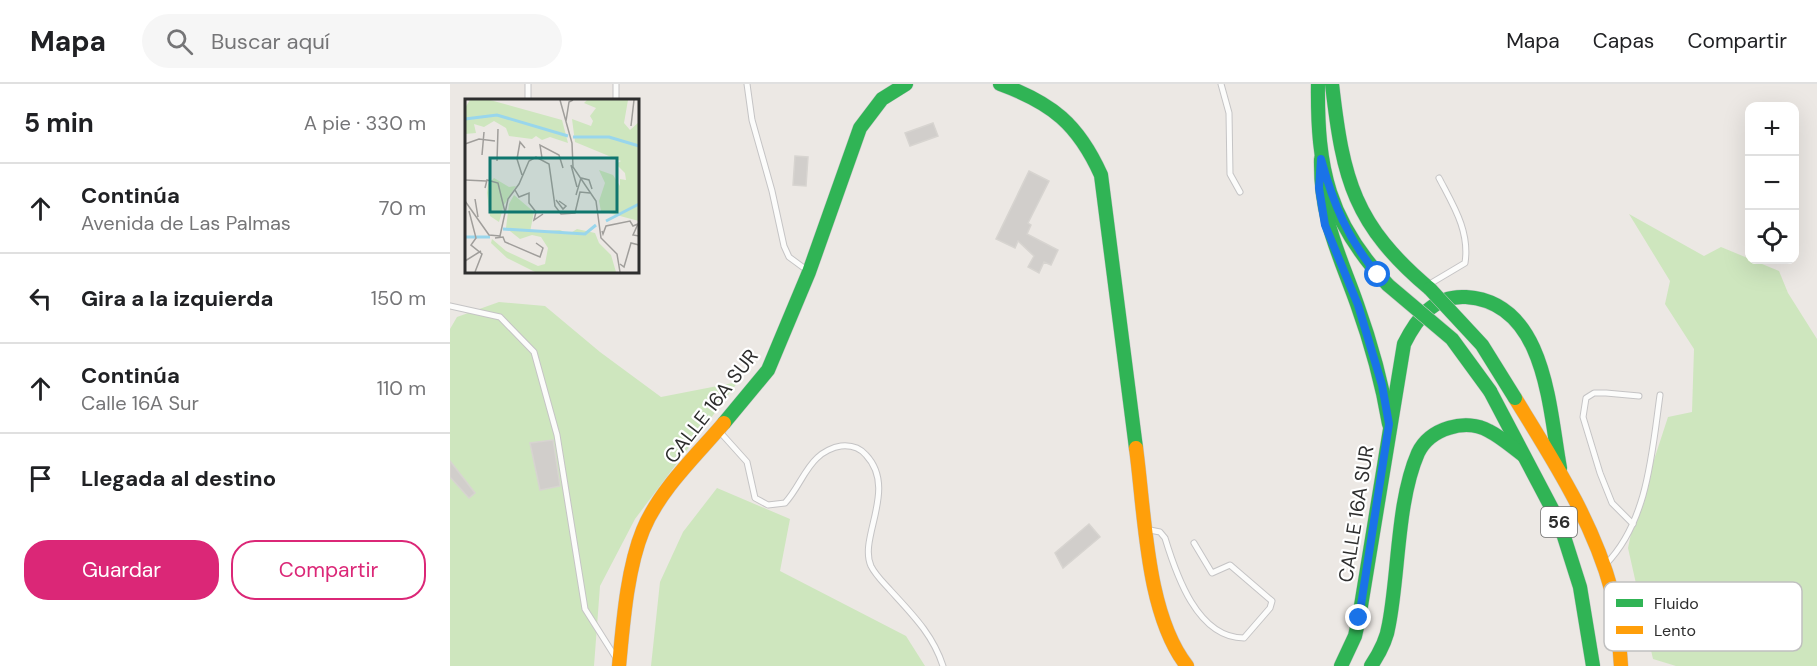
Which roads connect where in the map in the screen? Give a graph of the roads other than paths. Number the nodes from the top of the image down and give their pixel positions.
1 (747, 84) edge
2 (906, 84) edge
3 (1000, 84) edge
4 (1221, 84) edge
5 (1318, 84) edge
6 (1332, 84) edge
7 (1014, 86) edge
8 (1321, 159) junction
9 (1439, 178) dead end
10 (1240, 192) dead end
11 (809, 272) junction
12 (1428, 288) junction
13 (450, 306) edge
14 (1660, 395) dead end
15 (1639, 396) dead end
16 (1389, 424) junction
17 (718, 431) junction
18 (1524, 456) junction
19 (1561, 474) junction
20 (1633, 524) junction
21 (1148, 530) junction
22 (1194, 543) dead end
23 (1603, 566) junction
24 (1607, 582) edge
25 (1620, 651) edge
26 (619, 663) edge
27 (943, 666) edge
28 (1187, 666) edge
29 (1341, 666) edge
30 (1371, 666) edge
31 (1593, 666) edge
32 (1621, 666) edge

1 - 11 lane
2 - 11 main road, CALLE 16A SUR
3 - 7 main road
4 - 10 lane
5 - 8 main road, 56
6 - 12 main road, 56
7 - 21 main road
8 - 16 main road
8 - 18 main road, 56, bridge
9 - 12 lane
11 - 17 main road, CALLE 16A SUR
12 - 19 main road, 56, bridge
13 - 26 lane
14 - 20 lane
15 - 20 lane
16 - 19 main road, CALLE 16A SUR
16 - 29 main road, CALLE 16A SUR
17 - 26 main road, CALLE 16A SUR
17 - 27 lane
18 - 30 main road
18 - 31 main road, 56
19 - 23 main road, 56
20 - 23 lane
21 - 22 lane
21 - 28 main road
23 - 24 main road, 56
25 - 32 main road, 56

